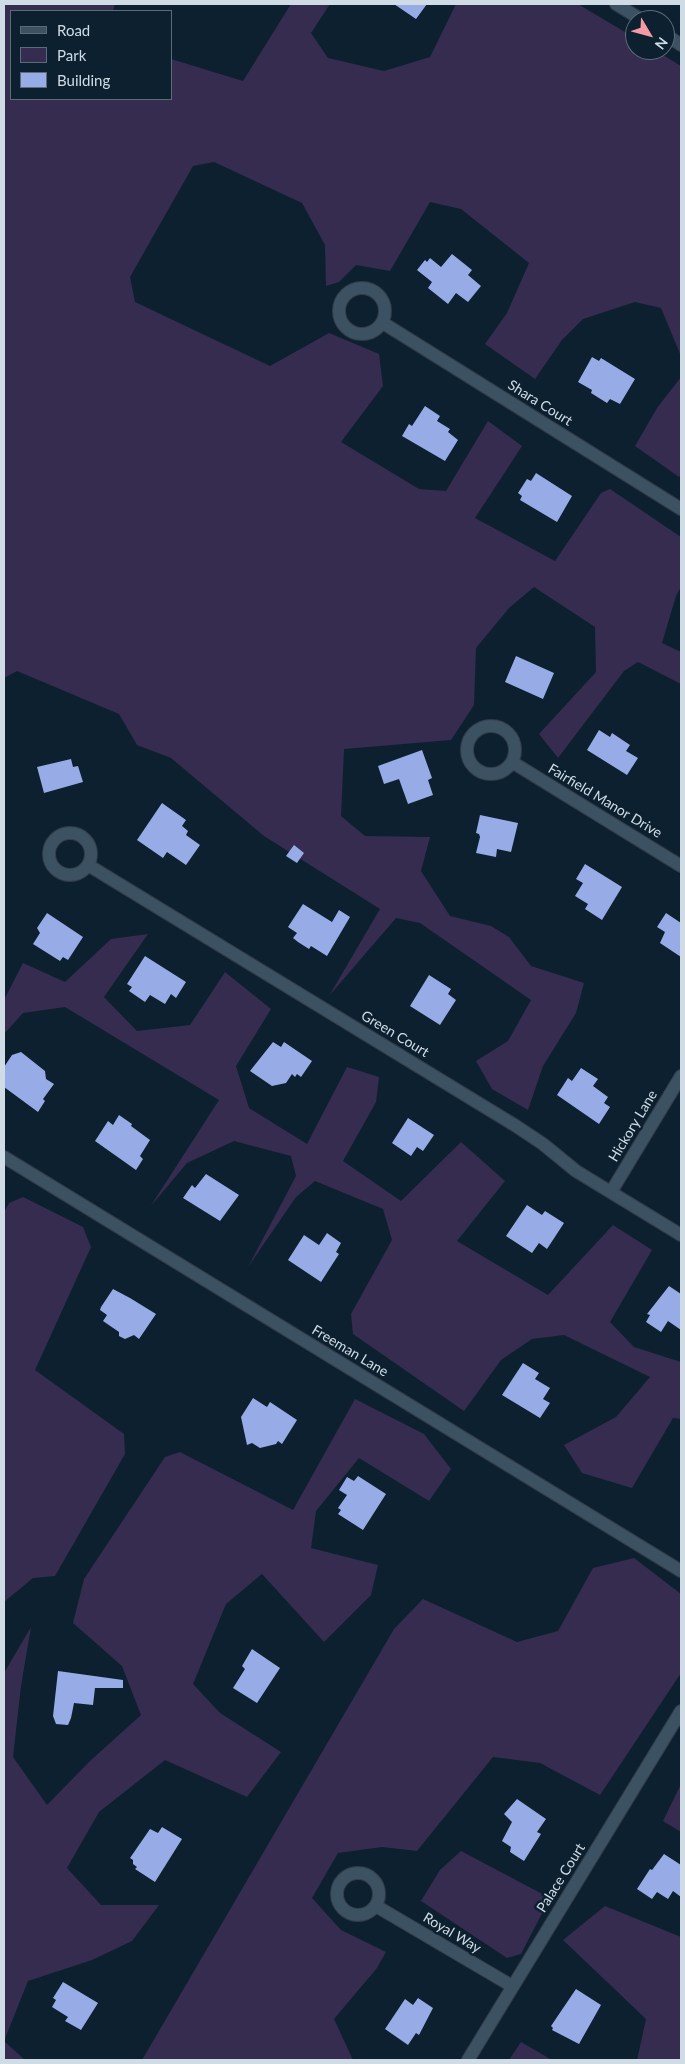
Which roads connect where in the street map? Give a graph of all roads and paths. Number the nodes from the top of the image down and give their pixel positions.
1 (383, 322) dead end
2 (681, 509) edge
3 (512, 762) dead end
4 (88, 865) dead end
5 (681, 866) edge
6 (681, 1076) edge
7 (4, 1157) edge
8 (611, 1192) junction
9 (681, 1235) edge
10 (681, 1571) edge
11 (681, 1711) edge
12 (376, 1906) dead end
13 (512, 1986) junction
14 (468, 2060) edge

1 - 2 street, Shara Court
3 - 5 street, Fairfield Manor Drive
4 - 8 street, Green Court
6 - 8 street, Hickory Lane
7 - 10 street, Freeman Lane
8 - 9 street, Green Court
11 - 13 street, Palace Court
12 - 13 street, Royal Way
13 - 14 street, Palace Court

